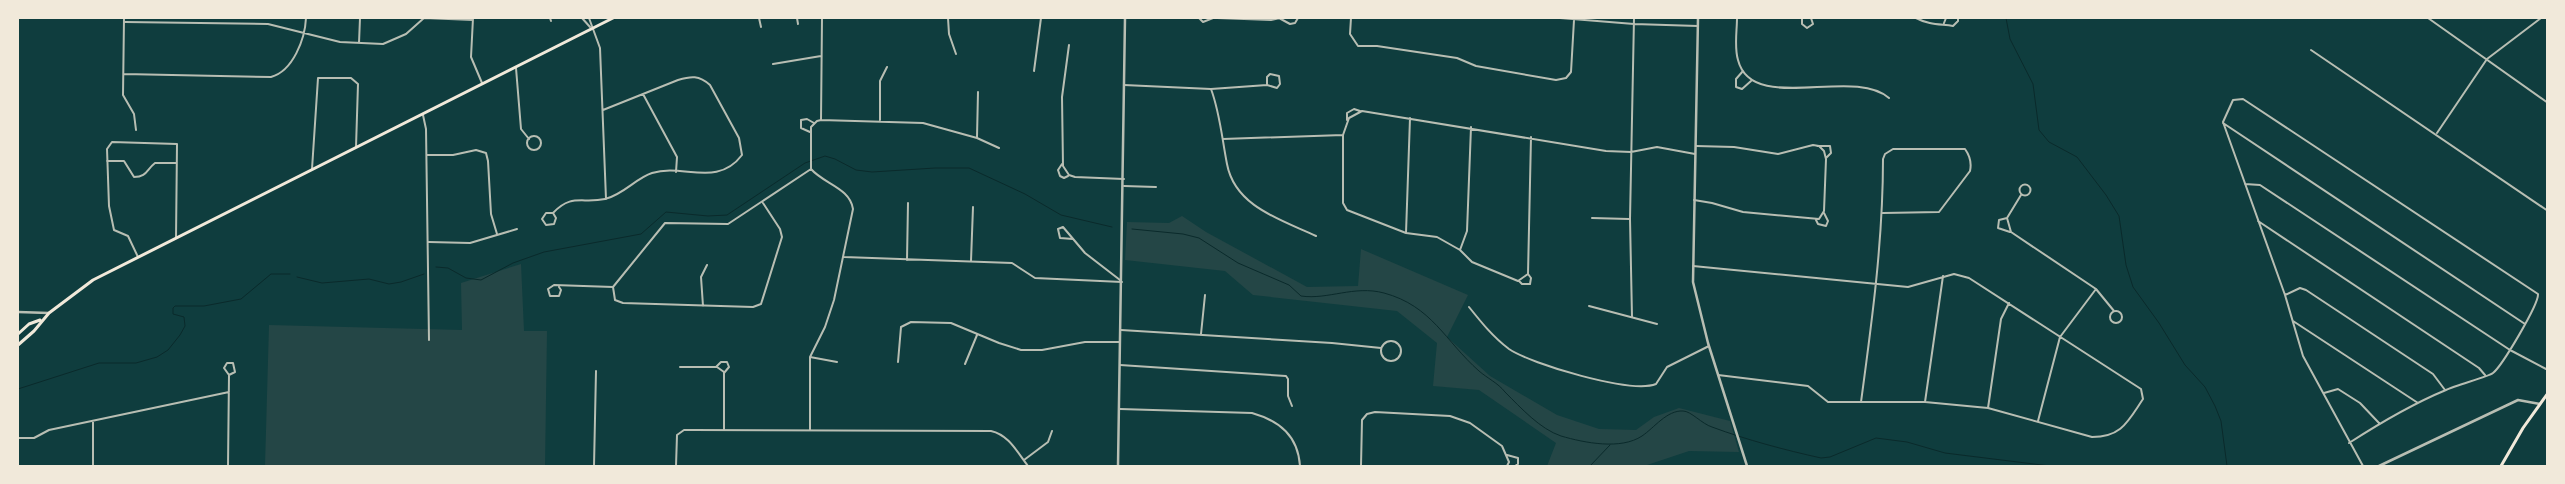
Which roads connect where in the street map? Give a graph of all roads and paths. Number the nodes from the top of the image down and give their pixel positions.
1 (124, 18) edge
2 (306, 18) edge
3 (360, 18) edge
4 (424, 18) edge
5 (550, 18) edge
6 (582, 18) edge
7 (589, 18) edge
8 (613, 18) edge
9 (758, 18) edge
10 (797, 18) edge
11 (822, 18) edge
12 (948, 18) edge
13 (1040, 18) edge
14 (1125, 18) edge
15 (1199, 18) edge
16 (1213, 18) edge
17 (1217, 18) edge
18 (1280, 18) edge
19 (1298, 18) edge
20 (1351, 18) edge
21 (1560, 18) edge
22 (1634, 18) edge
23 (1698, 18) edge
24 (1737, 18) edge
25 (1802, 18) edge
26 (1811, 18) edge
27 (1916, 18) edge
28 (1946, 18) edge
29 (1958, 18) edge
30 (2428, 18) edge
31 (2542, 18) edge
32 (473, 19) edge
33 (1574, 20) junction
34 (125, 22) junction
35 (552, 22) dead end
36 (1944, 23) junction
37 (798, 24) dead end
38 (1634, 24) junction
39 (1698, 26) junction
40 (591, 27) junction
41 (761, 28) dead end
42 (304, 33) junction
43 (359, 44) junction
44 (1069, 45) dead end
45 (2312, 50) dead end
46 (956, 54) dead end
47 (821, 56) junction
48 (2487, 59) junction
49 (773, 64) dead end
50 (516, 66) junction
51 (887, 67) dead end
52 (1034, 71) dead end
53 (1743, 71) junction
54 (124, 74) junction
55 (1751, 80) junction
56 (482, 83) junction
57 (1124, 85) junction
58 (1267, 85) junction
59 (1211, 89) junction
60 (978, 92) dead end
61 (643, 94) junction
62 (1888, 98) dead end
63 (2548, 103) edge
64 (604, 110) junction
65 (1360, 111) junction
66 (422, 113) junction
67 (1410, 118) junction
68 (821, 120) junction
69 (880, 120) junction
70 (1347, 120) junction
71 (2223, 122) junction
72 (814, 123) junction
73 (1471, 127) junction
74 (136, 130) dead end
75 (810, 132) junction
76 (2436, 133) junction
77 (1343, 135) junction
78 (1531, 137) junction
79 (977, 138) junction
80 (529, 139) junction
81 (1222, 139) junction
82 (356, 146) junction
83 (1696, 146) junction
84 (1818, 146) junction
85 (999, 148) dead end
86 (1632, 152) junction
87 (1695, 154) junction
88 (427, 155) junction
89 (1826, 158) junction
90 (108, 161) junction
91 (176, 163) junction
92 (1062, 164) junction
93 (312, 169) junction
94 (811, 169) junction
95 (676, 172) junction
96 (1069, 175) junction
97 (1124, 179) junction
98 (2245, 184) junction
99 (1124, 186) junction
100 (1156, 187) dead end
101 (2021, 195) junction
102 (606, 198) junction
103 (1694, 200) junction
104 (763, 203) junction
105 (908, 203) dead end
106 (973, 207) dead end
107 (2548, 211) edge
108 (553, 213) junction
109 (1823, 213) junction
110 (1883, 213) junction
111 (1592, 218) dead end
112 (2007, 218) junction
113 (1630, 220) junction
114 (1816, 220) junction
115 (2258, 221) junction
116 (517, 229) dead end
117 (2010, 232) junction
118 (1406, 233) junction
119 (498, 234) junction
120 (1316, 236) dead end
121 (176, 238) junction
122 (1072, 239) junction
123 (429, 242) junction
124 (1460, 250) junction
125 (138, 257) junction
126 (844, 257) junction
127 (907, 260) junction
128 (972, 261) junction
129 (707, 265) dead end
130 (1693, 266) junction
131 (1528, 274) junction
132 (1943, 276) junction
133 (1520, 280) junction
134 (1122, 282) junction
135 (1877, 285) junction
136 (559, 286) junction
137 (614, 287) junction
138 (2096, 289) junction
139 (1205, 294) dead end
140 (2285, 295) junction
141 (2009, 303) junction
142 (702, 306) junction
143 (1589, 306) dead end
144 (1468, 307) dead end
145 (2114, 311) junction
146 (18, 312) edge
147 (49, 313) junction
148 (1632, 317) junction
149 (41, 320) junction
150 (2293, 321) junction
151 (1657, 324) dead end
152 (2525, 324) junction
153 (1121, 330) junction
154 (18, 334) edge
155 (978, 334) junction
156 (1201, 335) junction
157 (2060, 337) junction
158 (429, 340) dead end
159 (1120, 342) junction
160 (18, 345) edge
161 (1709, 346) junction
162 (1381, 348) junction
163 (2510, 350) junction
164 (810, 357) junction
165 (837, 362) dead end
166 (898, 362) dead end
167 (964, 364) dead end
168 (1120, 365) junction
169 (680, 367) dead end
170 (716, 367) junction
171 (2548, 370) edge
172 (596, 371) dead end
173 (724, 373) junction
174 (230, 375) junction
175 (1718, 375) junction
176 (2485, 375) junction
177 (2445, 390) junction
178 (229, 392) junction
179 (2324, 393) junction
180 (2548, 394) edge
181 (1861, 402) junction
182 (1925, 402) junction
183 (2419, 403) junction
184 (2540, 404) junction
185 (1292, 406) dead end
186 (1988, 408) junction
187 (1120, 409) junction
188 (2038, 421) junction
189 (93, 422) junction
190 (2379, 424) junction
191 (724, 430) junction
192 (810, 430) junction
193 (1052, 431) dead end
194 (18, 438) edge
195 (2349, 443) junction
196 (1507, 455) junction
197 (1024, 460) junction
198 (93, 466) edge
199 (228, 466) edge
200 (594, 466) edge
201 (676, 466) edge
202 (1028, 466) edge
203 (1118, 466) edge
204 (1300, 466) edge
205 (1361, 466) edge
206 (1508, 466) edge
207 (1515, 466) edge
208 (1747, 466) edge
209 (2363, 466) edge
210 (2379, 466) edge
211 (2502, 466) edge

1 - 34 street
2 - 42 street
3 - 43 street
4 - 32 street
4 - 43 street
5 - 35 street
6 - 40 street
7 - 40 street
8 - 40 main road
9 - 41 street
10 - 37 street
11 - 47 street
12 - 46 street
13 - 52 street
14 - 57 street
15 - 16 street
17 - 18 street
18 - 19 street
20 - 33 street
21 - 33 street
22 - 38 street
23 - 39 street
24 - 53 street
25 - 26 street
27 - 36 street
28 - 36 street
29 - 36 street
30 - 48 street
31 - 48 street
32 - 56 street
33 - 38 street
34 - 42 street
34 - 54 street
38 - 39 street
38 - 86 street
39 - 83 street
40 - 50 main road
40 - 64 street
42 - 43 street
42 - 54 street
44 - 92 street
45 - 76 street
47 - 49 street
47 - 68 street
48 - 63 street
48 - 76 street
50 - 56 main road
50 - 80 street
51 - 69 street
53 - 55 street
53 - 55 street
54 - 74 street
55 - 62 street
56 - 66 main road
57 - 59 street
57 - 97 street
58 - 58 street
58 - 59 street
59 - 81 street
60 - 79 street
61 - 64 street
61 - 95 street
61 - 95 street
64 - 102 street
65 - 67 street
65 - 70 street
65 - 70 street
66 - 82 main road
66 - 88 street
67 - 73 street
67 - 118 street
68 - 69 street
68 - 72 street
69 - 79 street
70 - 77 street
71 - 98 street
71 - 152 street
71 - 152 street
72 - 75 street
72 - 75 street
73 - 78 street
73 - 124 street
75 - 94 street
76 - 107 street
77 - 81 street
77 - 118 street
78 - 86 street
78 - 131 street
79 - 85 street
80 - 80 street
81 - 120 street
82 - 93 main road
82 - 93 street
83 - 84 street
83 - 87 street
84 - 89 street
84 - 89 street
86 - 87 street
86 - 113 street
87 - 103 street
88 - 119 street
88 - 123 street
89 - 109 street
90 - 91 street
90 - 91 street
90 - 125 street
91 - 121 street
92 - 96 street
92 - 96 street
93 - 121 main road
94 - 104 street
94 - 126 street
95 - 102 street
96 - 97 street
97 - 99 street
98 - 115 street
98 - 163 street
99 - 100 street
99 - 134 street
101 - 101 street
101 - 112 street
102 - 108 street
103 - 114 street
103 - 130 street
104 - 137 street
104 - 142 street
105 - 127 street
106 - 128 street
108 - 108 street
109 - 114 street
109 - 114 street
110 - 110 street
110 - 135 street
111 - 113 street
112 - 117 street
112 - 117 street
113 - 148 street
115 - 140 street
115 - 176 street
116 - 119 street
117 - 138 street
118 - 124 street
119 - 123 street
121 - 125 main road
122 - 122 street
122 - 134 street
123 - 158 street
124 - 133 street
125 - 147 main road
126 - 127 street
126 - 164 street
127 - 128 street
128 - 134 street
129 - 142 street
130 - 135 street
130 - 161 street
131 - 133 street
131 - 133 street
132 - 135 street
132 - 141 street
132 - 182 street
134 - 153 street
135 - 181 street
136 - 136 street
136 - 137 street
137 - 142 street
138 - 145 street
138 - 157 street
139 - 156 street
140 - 150 street
140 - 177 street
141 - 157 street
141 - 186 street
143 - 148 street
144 - 161 street
145 - 145 street
146 - 147 street
147 - 149 main road
148 - 151 street
149 - 154 main road
149 - 160 main road
150 - 179 street
150 - 183 street
152 - 163 street
153 - 156 street
153 - 159 street
155 - 159 street
155 - 166 street
155 - 167 street
156 - 162 street
157 - 188 street
157 - 188 street
159 - 168 street
161 - 175 street
162 - 162 street
163 - 171 street
163 - 176 street
164 - 165 street
164 - 192 street
168 - 185 street
168 - 187 street
169 - 170 street
170 - 173 street
170 - 173 street
172 - 200 street
173 - 191 street
174 - 174 street
174 - 178 street
175 - 181 street
175 - 208 street
176 - 177 street
177 - 183 street
178 - 189 street
178 - 199 street
179 - 190 street
179 - 195 street
180 - 184 main road
181 - 182 street
182 - 186 street
183 - 190 street
184 - 210 street
184 - 211 main road
186 - 188 street
187 - 203 street
187 - 204 street
189 - 194 street
189 - 198 street
190 - 195 street
191 - 192 street
191 - 201 street
192 - 197 street
193 - 197 street
195 - 209 street
196 - 205 street
196 - 206 street
196 - 207 street
197 - 202 street

